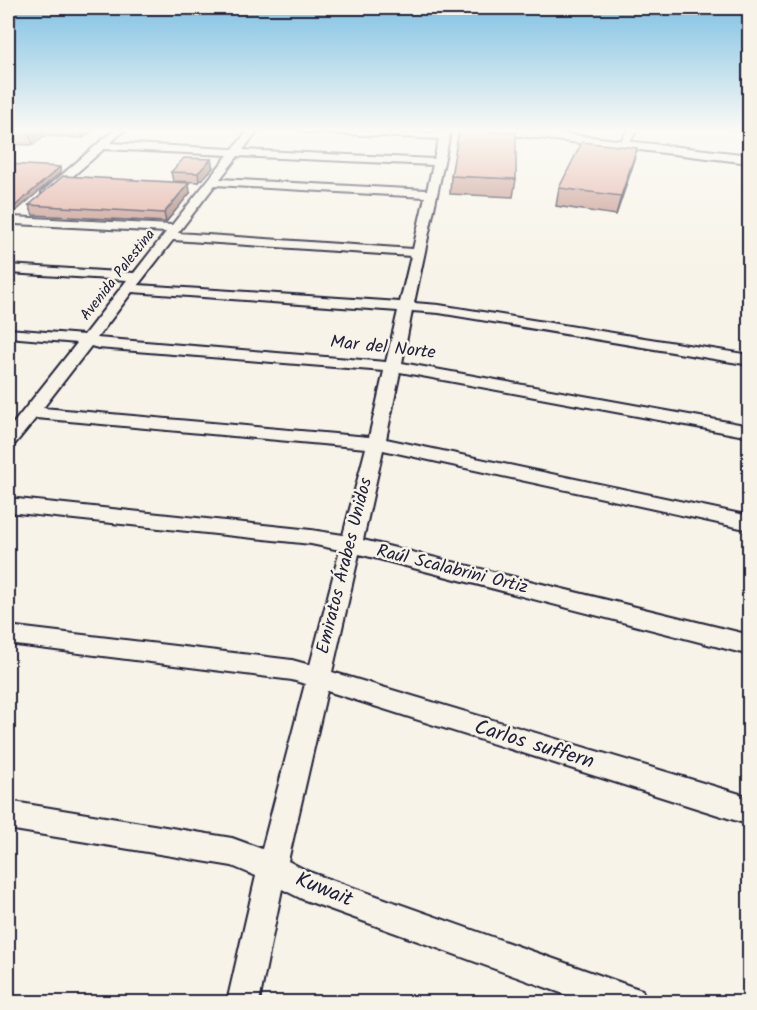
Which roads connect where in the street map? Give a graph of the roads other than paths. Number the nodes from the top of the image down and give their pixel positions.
1 (67, 176) edge
2 (215, 176) edge
3 (435, 176) edge
4 (62, 180) junction
5 (84, 181) edge
6 (206, 186) junction
7 (432, 194) junction
8 (12, 224) edge
9 (172, 233) junction
10 (420, 253) junction
11 (8, 269) edge
12 (133, 283) junction
13 (405, 308) junction
14 (8, 333) edge
15 (87, 341) junction
16 (750, 360) edge
17 (392, 366) junction
18 (28, 415) junction
19 (8, 417) edge
20 (750, 432) edge
21 (8, 441) edge
22 (376, 443) junction
23 (8, 505) edge
24 (750, 523) edge
25 (350, 544) junction
26 (8, 635) edge
27 (750, 645) edge
28 (318, 679) junction
29 (750, 811) edge
30 (8, 815) edge
31 (272, 868) junction
32 (243, 1002) edge
33 (630, 1002) edge

1 - 4 street
2 - 6 street, Avenida Palestina
3 - 7 street, Emiratos Árabes Unidos
4 - 5 street
4 - 8 street
6 - 7 street
6 - 9 street, Avenida Palestina
7 - 10 street, Emiratos Árabes Unidos
8 - 9 street
9 - 10 street
9 - 12 street, Avenida Palestina
10 - 13 street, Emiratos Árabes Unidos
11 - 12 street
12 - 13 street
12 - 15 street, Avenida Palestina
13 - 16 street
13 - 17 street, Emiratos Árabes Unidos
14 - 15 street, Mar del Norte
15 - 17 street, Mar del Norte
15 - 18 street, Avenida Palestina
17 - 20 street, Mar del Norte
17 - 22 street, Emiratos Árabes Unidos
18 - 19 street
18 - 21 street, Avenida Palestina
18 - 22 street
22 - 24 street
22 - 25 street, Emiratos Árabes Unidos
23 - 25 street, Raúl Scalabrini Ortiz
25 - 27 street, Raúl Scalabrini Ortiz
25 - 28 street, Emiratos Árabes Unidos
26 - 28 street, Carlos suffern
28 - 29 street, Carlos suffern
28 - 31 street, Emiratos Árabes Unidos
30 - 31 street, Kuwait
31 - 32 street, Emiratos Árabes Unidos
31 - 33 street, Kuwait

